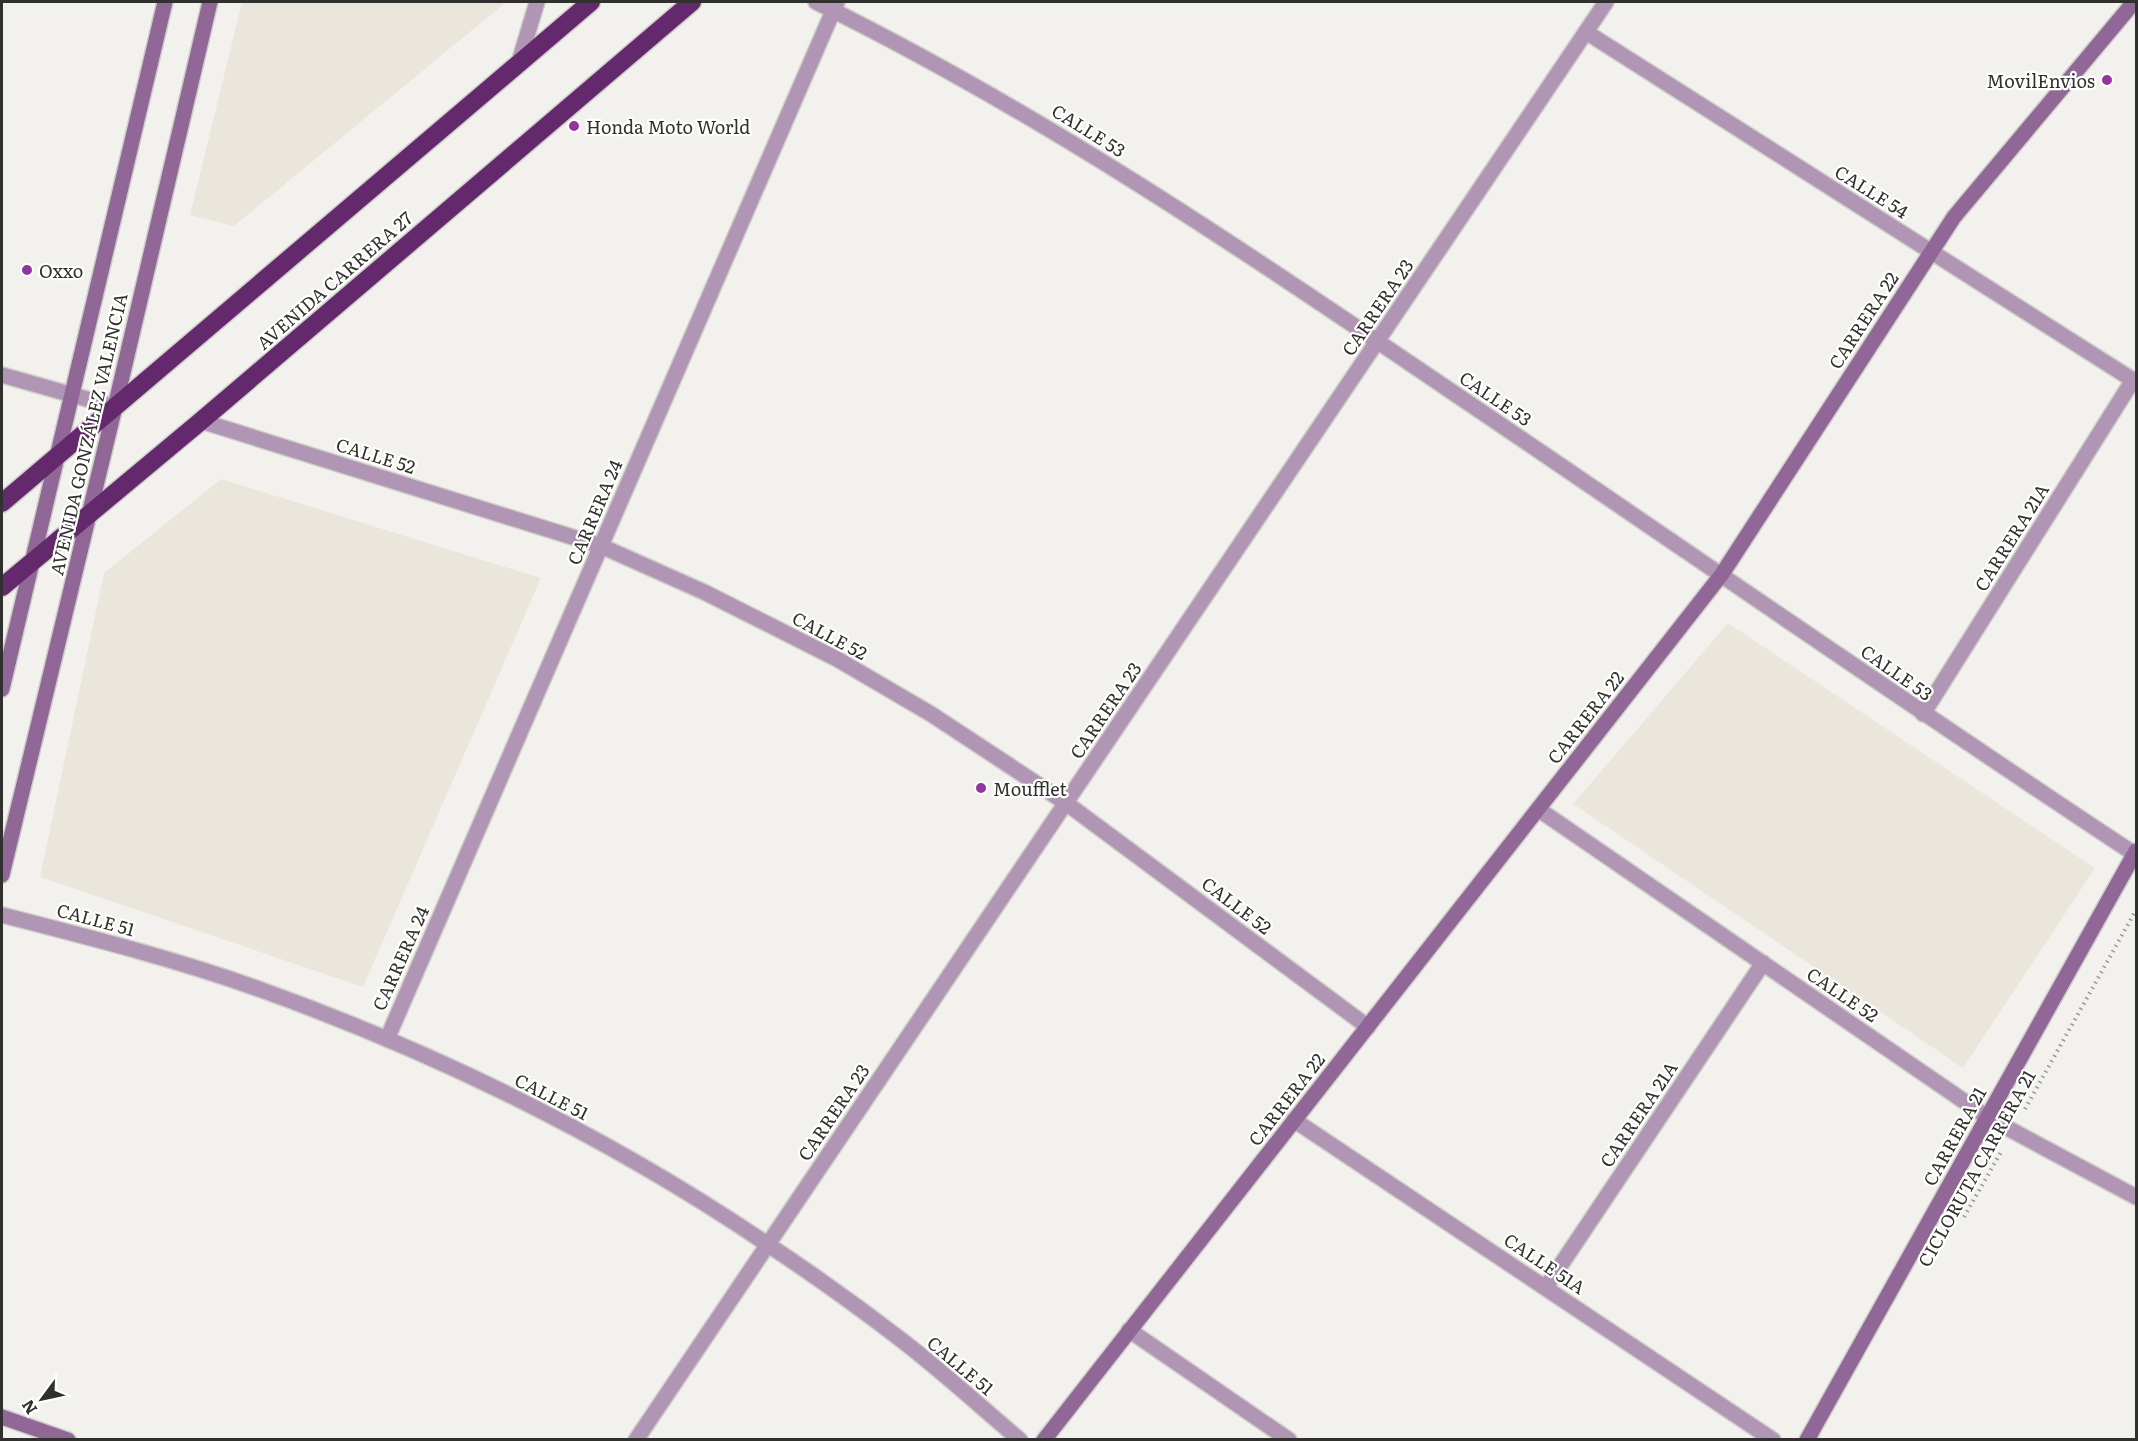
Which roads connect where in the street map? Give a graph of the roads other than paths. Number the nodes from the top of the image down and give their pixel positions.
1 (165, 2) edge
2 (210, 2) edge
3 (537, 2) edge
4 (591, 2) edge
5 (692, 2) edge
6 (816, 2) edge
7 (1606, 2) edge
8 (2134, 2) edge
9 (836, 6) edge
10 (1586, 32) junction
11 (519, 62) junction
12 (1930, 251) junction
13 (1377, 341) junction
14 (2, 375) edge
15 (2135, 381) edge
16 (71, 395) junction
17 (115, 407) junction
18 (201, 421) junction
19 (56, 457) junction
20 (2, 503) edge
21 (89, 514) junction
22 (601, 546) junction
23 (30, 563) junction
24 (1722, 574) junction
25 (2, 587) edge
26 (2, 689) edge
27 (1923, 714) junction
28 (1066, 802) junction
29 (1538, 809) junction
30 (2136, 853) edge
31 (2, 875) edge
32 (2, 915) edge
33 (1763, 963) junction
34 (1368, 1027) junction
35 (387, 1038) junction
36 (1987, 1117) junction
37 (1294, 1120) junction
38 (2136, 1197) edge
39 (767, 1244) junction
40 (1546, 1287) junction
41 (1129, 1330) junction
42 (2, 1417) edge
43 (68, 1440) edge
44 (636, 1440) edge
45 (1020, 1440) edge
46 (1044, 1440) edge
47 (1289, 1440) edge
48 (1773, 1440) edge
49 (1807, 1440) edge

1 - 16 street, AVENIDA GONZÁLEZ VALENCIA
2 - 17 street, AVENIDA GONZÁLEZ VALENCIA
3 - 11 street
4 - 11 highway
5 - 18 highway, AVENIDA CARRERA 27
6 - 9 street, CALLE 53
7 - 10 street, CARRERA 23
8 - 12 street, CARRERA 22
9 - 13 street, CALLE 53
9 - 22 street, CARRERA 24
10 - 12 street, CALLE 54
10 - 13 street, CARRERA 23
11 - 17 highway
12 - 15 street, CALLE 54
12 - 24 street, CARRERA 22
13 - 24 street, CALLE 53
13 - 28 street, CARRERA 23
14 - 16 street
15 - 27 street, CARRERA 21A
16 - 17 street
16 - 19 street, AVENIDA GONZÁLEZ VALENCIA
17 - 19 highway
17 - 21 street, AVENIDA GONZÁLEZ VALENCIA
18 - 21 highway, AVENIDA CARRERA 27
18 - 22 street, CALLE 52
19 - 20 highway
19 - 23 street, AVENIDA GONZÁLEZ VALENCIA
21 - 23 highway, AVENIDA CARRERA 27
21 - 31 street, AVENIDA GONZÁLEZ VALENCIA
22 - 28 street, CALLE 52
22 - 35 street, CARRERA 24
23 - 25 highway, AVENIDA CARRERA 27
23 - 26 street, AVENIDA GONZÁLEZ VALENCIA
24 - 27 street, CALLE 53
24 - 29 street, CARRERA 22
27 - 30 street, CALLE 53
28 - 34 street, CALLE 52
28 - 39 street, CARRERA 23
29 - 33 street, CALLE 52
29 - 34 street, CARRERA 22
30 - 36 street, CARRERA 21
32 - 35 street, CALLE 51
33 - 36 street, CALLE 52
33 - 40 street, CARRERA 21A
34 - 37 street, CARRERA 22
35 - 39 street, CALLE 51
36 - 38 street, CALLE 52
36 - 49 street, CARRERA 21
37 - 40 street, CALLE 51A
37 - 41 street, CARRERA 22
39 - 44 street, CARRERA 23
39 - 45 street, CALLE 51
40 - 48 street, CALLE 51A
41 - 46 street, CARRERA 22
41 - 47 street
42 - 43 street

